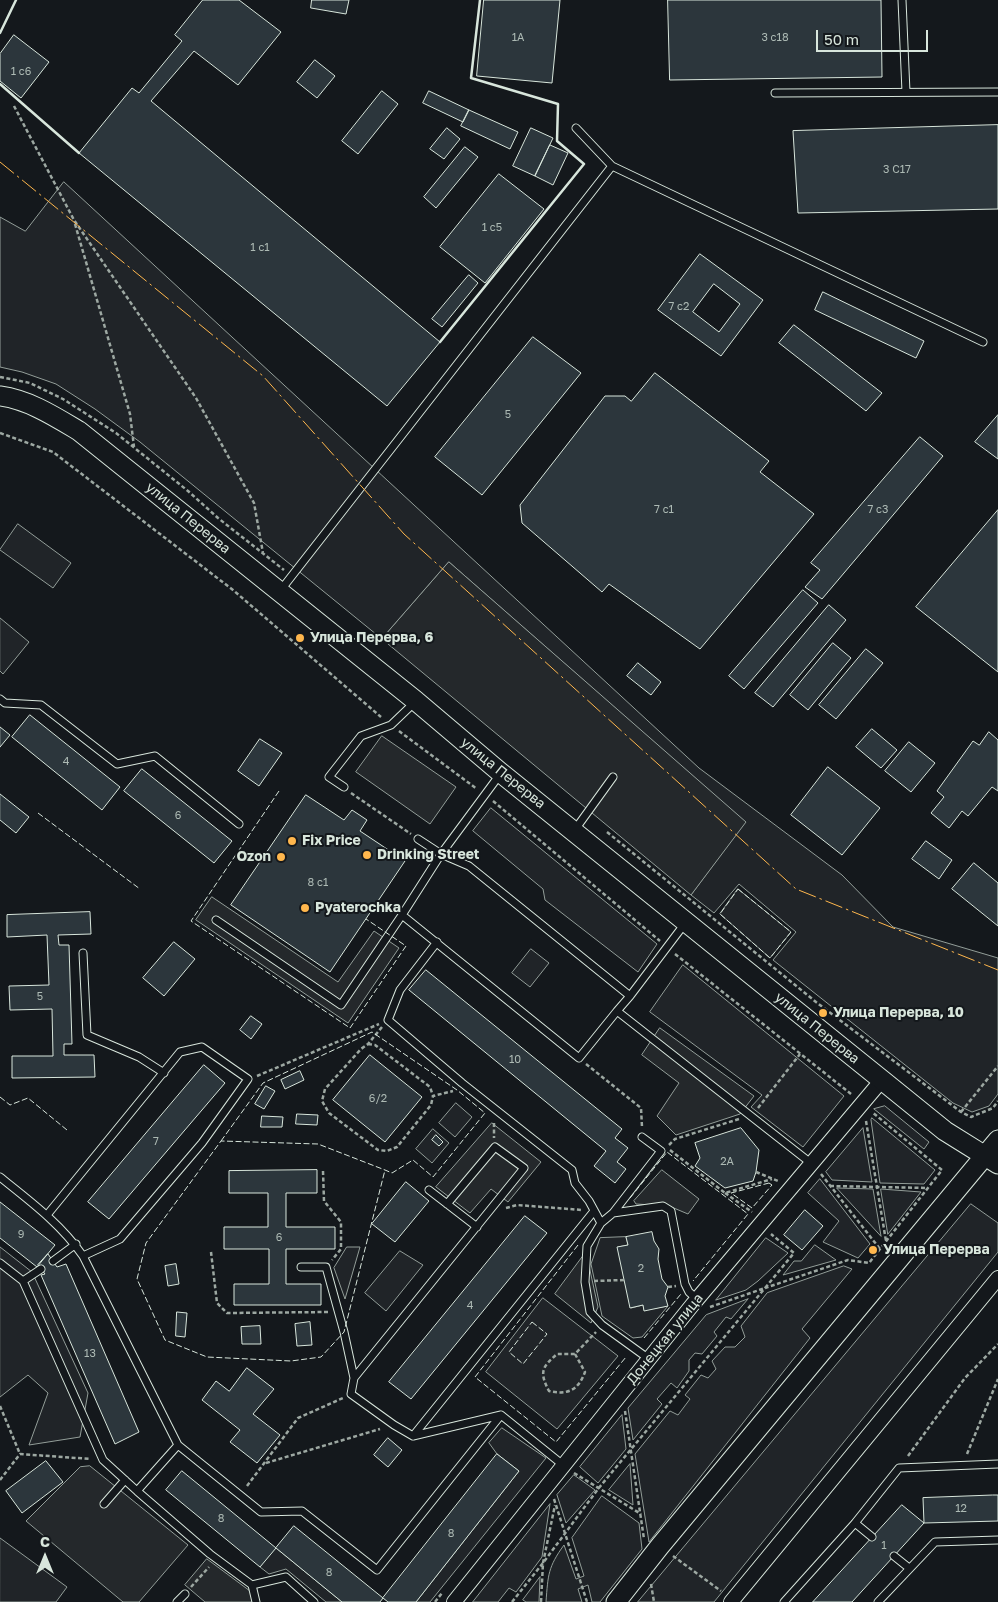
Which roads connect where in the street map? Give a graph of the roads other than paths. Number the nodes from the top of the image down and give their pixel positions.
1 (902, 0) edge
2 (906, 92) junction
3 (998, 92) edge
4 (775, 93) dead end
5 (576, 128) dead end
6 (612, 166) junction
7 (982, 342) dead end
8 (0, 396) edge
9 (279, 592) junction
10 (0, 699) edge
11 (416, 701) junction
12 (501, 773) junction
13 (613, 777) dead end
14 (344, 787) road end
15 (239, 824) dead end
16 (574, 831) junction
17 (418, 839) road end
18 (441, 854) junction
19 (402, 915) junction
20 (216, 920) dead end
21 (686, 922) junction
22 (436, 942) junction
23 (83, 953) dead end
24 (630, 996) junction
25 (617, 1011) junction
26 (164, 1073) junction
27 (882, 1080) junction
28 (642, 1138) road end
29 (998, 1140) edge
30 (992, 1160) edge
31 (812, 1164) junction
32 (0, 1177) edge
33 (429, 1190) dead end
34 (447, 1204) junction
35 (594, 1211) junction
36 (613, 1213) junction
37 (47, 1214) junction
38 (601, 1223) junction
39 (477, 1227) junction
40 (76, 1244) junction
41 (84, 1256) junction
42 (53, 1261) dead end
43 (0, 1263) edge
44 (301, 1267) dead end
45 (41, 1269) dead end
46 (998, 1278) edge
47 (23, 1281) junction
48 (695, 1301) junction
49 (650, 1359) junction
50 (354, 1378) junction
51 (501, 1415) junction
52 (413, 1436) junction
53 (178, 1446) junction
54 (998, 1464) edge
55 (563, 1465) junction
56 (125, 1480) junction
57 (138, 1491) junction
58 (104, 1504) dead end
59 (855, 1523) junction
60 (872, 1537) dead end
61 (998, 1540) edge
62 (894, 1556) dead end
63 (909, 1568) junction
64 (252, 1585) junction
65 (185, 1594) road end
66 (732, 1601) edge
67 (176, 1602) edge
68 (256, 1602) edge
69 (314, 1602) edge
70 (454, 1602) edge
71 (616, 1602) edge
72 (784, 1602) edge
73 (878, 1602) edge

1 - 2 lane
2 - 3 lane
2 - 4 lane
5 - 6 lane
6 - 7 lane
6 - 9 lane
8 - 9 street, улица Перерва
9 - 11 street, улица Перерва
10 - 15 lane
11 - 12 street, улица Перерва
11 - 14 lane
12 - 16 street, улица Перерва
12 - 18 lane
13 - 16 lane
16 - 21 street, улица Перерва
17 - 18 lane
18 - 19 lane
18 - 24 lane
19 - 20 lane
19 - 22 lane
21 - 24 lane
21 - 27 street, улица Перерва
22 - 25 lane
22 - 35 lane
23 - 26 lane
24 - 25 lane
25 - 31 lane
26 - 37 lane
26 - 41 lane
27 - 30 street, улица Перерва
27 - 31 street, Донецкая улица
28 - 36 lane
29 - 30 street
30 - 71 street
31 - 48 street, Донецкая улица
32 - 37 lane
33 - 34 lane
34 - 39 lane
34 - 39 lane
35 - 38 lane
35 - 52 lane
36 - 38 lane
36 - 48 lane
37 - 40 lane
38 - 49 lane
39 - 50 lane
40 - 41 lane
40 - 42 lane
41 - 53 lane
43 - 47 lane
44 - 50 lane
45 - 47 lane
46 - 66 street
47 - 56 lane
48 - 49 street, Донецкая улица
49 - 55 street, Донецкая улица
50 - 52 lane
51 - 52 lane
51 - 53 lane
51 - 55 lane
53 - 57 lane
54 - 59 lane
55 - 70 street, Донецкая улица
56 - 57 lane
56 - 58 lane
57 - 64 lane
59 - 60 lane
59 - 72 lane
61 - 63 lane
62 - 63 lane
63 - 73 lane
64 - 68 lane
64 - 69 lane
65 - 67 lane

